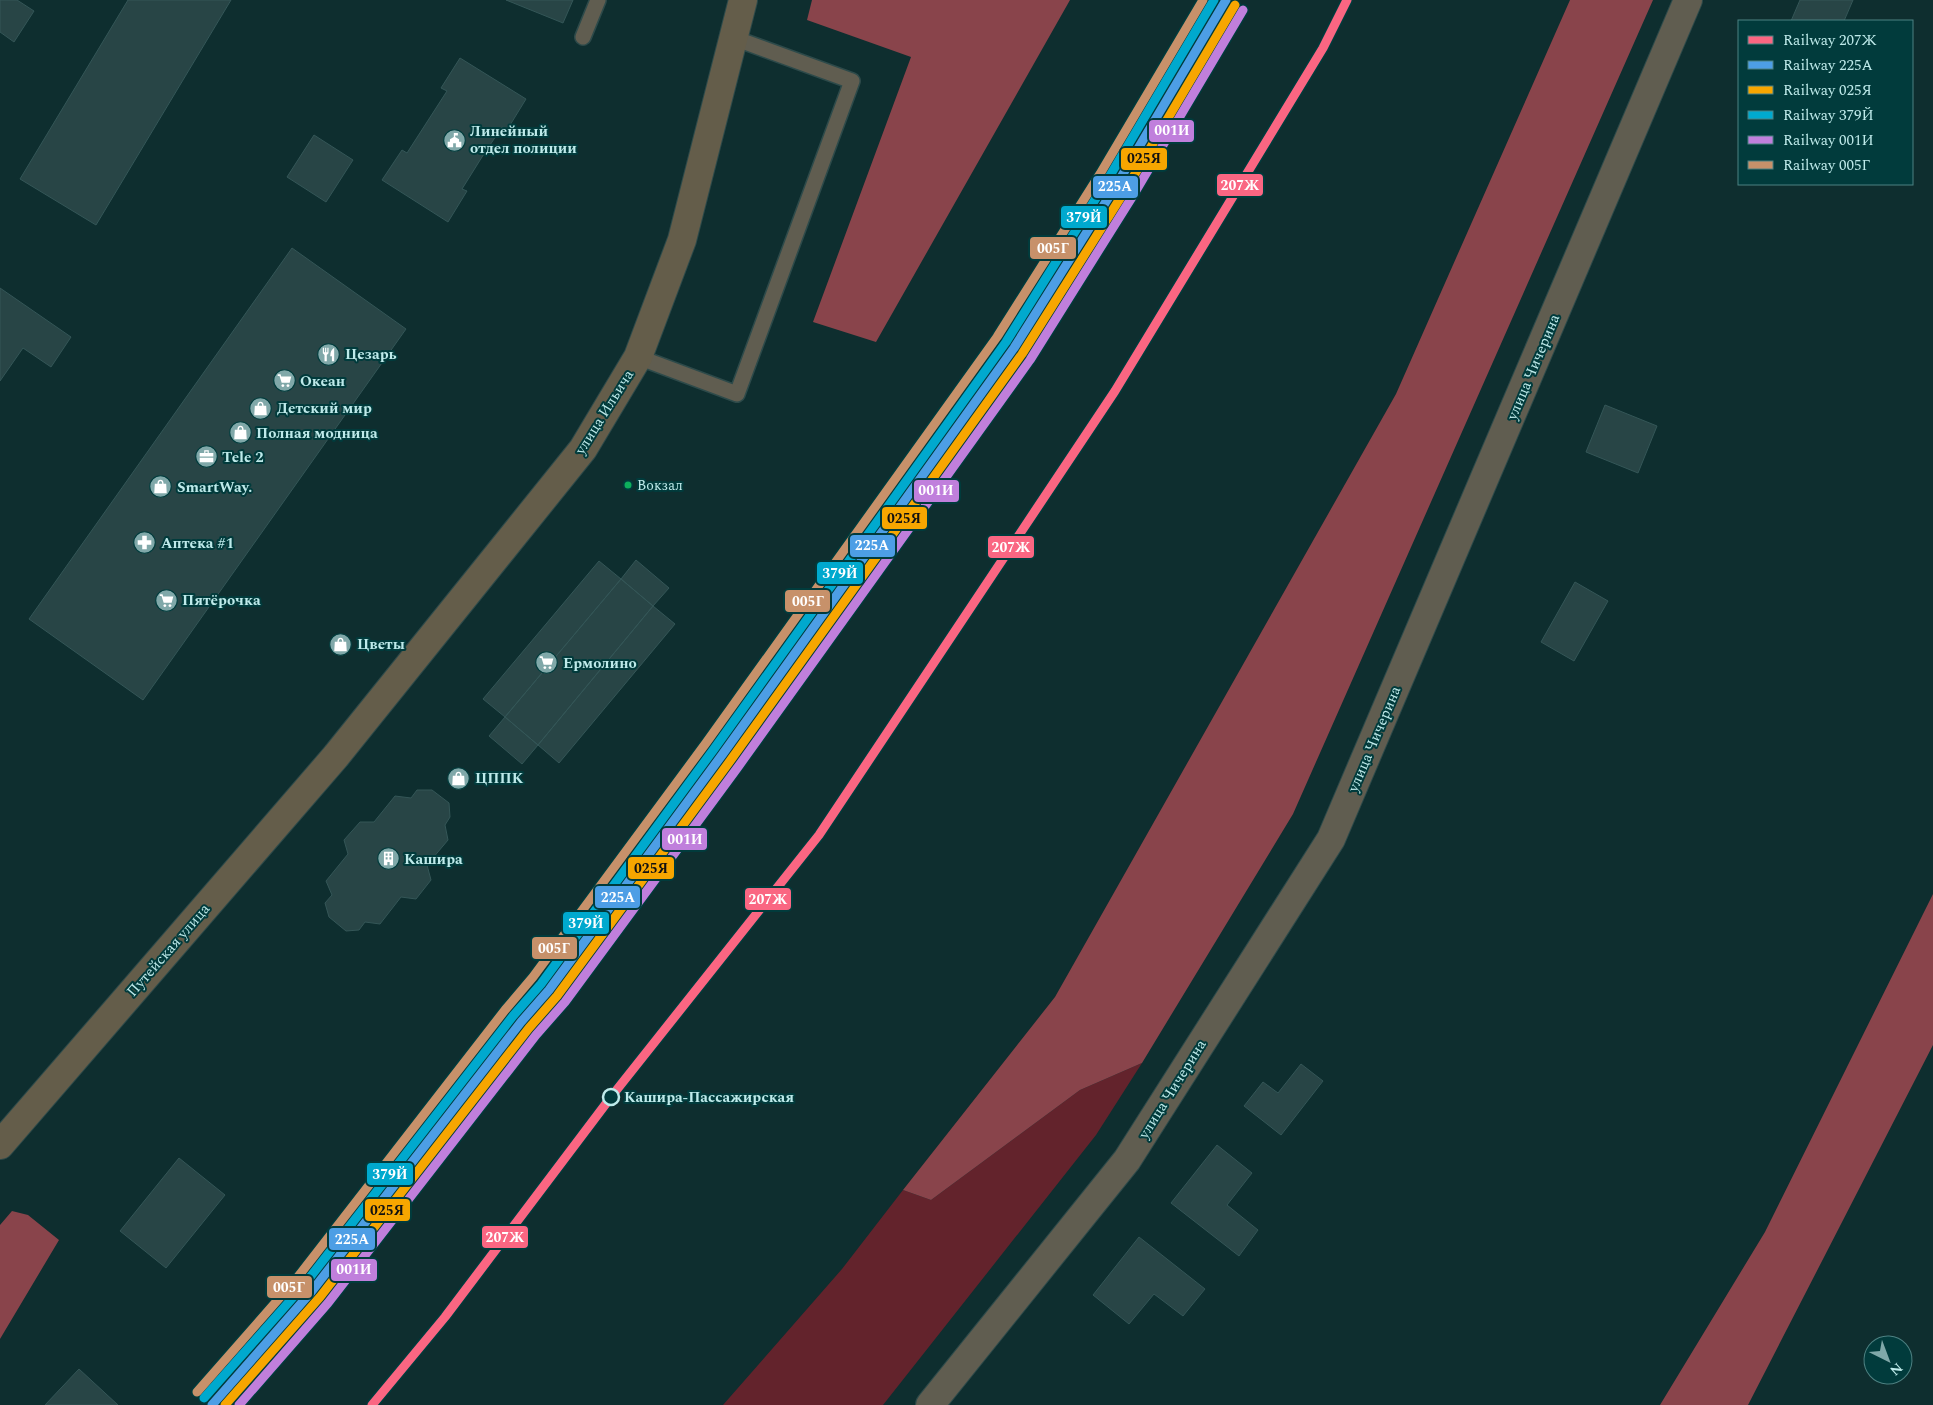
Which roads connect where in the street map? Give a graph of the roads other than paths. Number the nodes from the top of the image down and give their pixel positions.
1 (598, 0) edge
2 (743, 0) edge
3 (1688, 0) edge
4 (583, 37) dead end
5 (734, 38) junction
6 (638, 357) junction
7 (336, 756) joint
8 (0, 1145) edge
9 (930, 1405) edge

1 - 4 lane
2 - 5 main road, улица Ильича
3 - 9 street, улица Чичерина
5 - 6 main road, улица Ильича
5 - 6 lane
6 - 7 main road, улица Ильича
7 - 8 main road, Путейская улица

